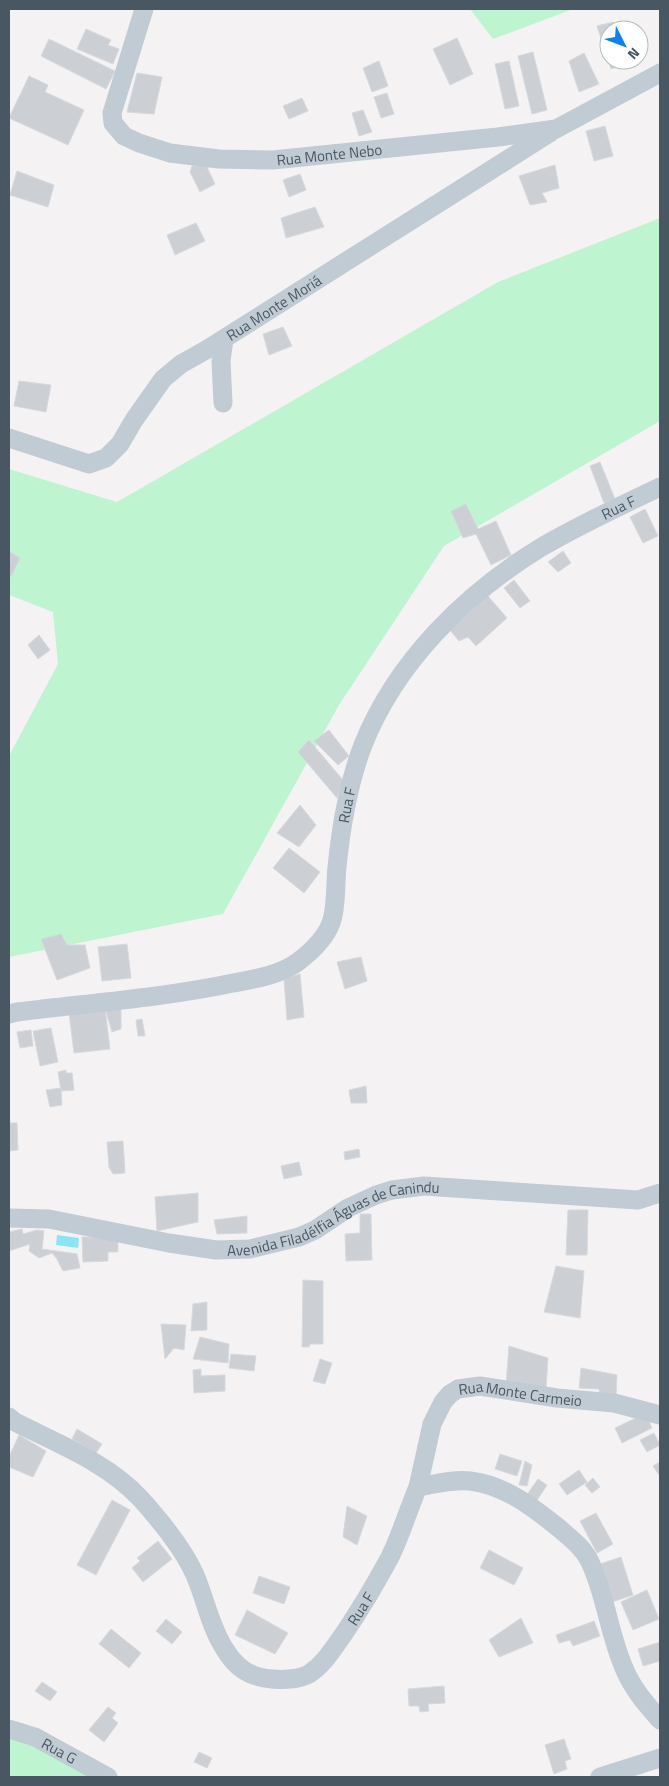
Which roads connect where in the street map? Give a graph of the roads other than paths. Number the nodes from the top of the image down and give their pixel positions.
1 (144, 9) edge
2 (660, 73) edge
3 (556, 129) junction
4 (224, 339) junction
5 (223, 403) dead end
6 (9, 438) edge
7 (660, 487) edge
8 (9, 1014) edge
9 (660, 1193) edge
10 (9, 1218) edge
11 (660, 1415) edge
12 (9, 1417) edge
13 (418, 1487) junction
14 (660, 1720) edge
15 (9, 1729) edge
16 (660, 1758) edge
17 (108, 1777) edge
18 (600, 1777) edge

1 - 3 street, Rua Monte Nebo
2 - 3 street, Rua Monte Nebo
3 - 4 street, Rua Monte Moriá
4 - 5 street
4 - 6 street, Rua Monte Moriá
7 - 8 street, Rua F
9 - 10 street, Avenida Filadélfia Águas de Canindu
11 - 13 street, Rua Monte Carmeio
12 - 13 street, Rua F
13 - 14 street
15 - 17 street, Rua G
16 - 18 street

